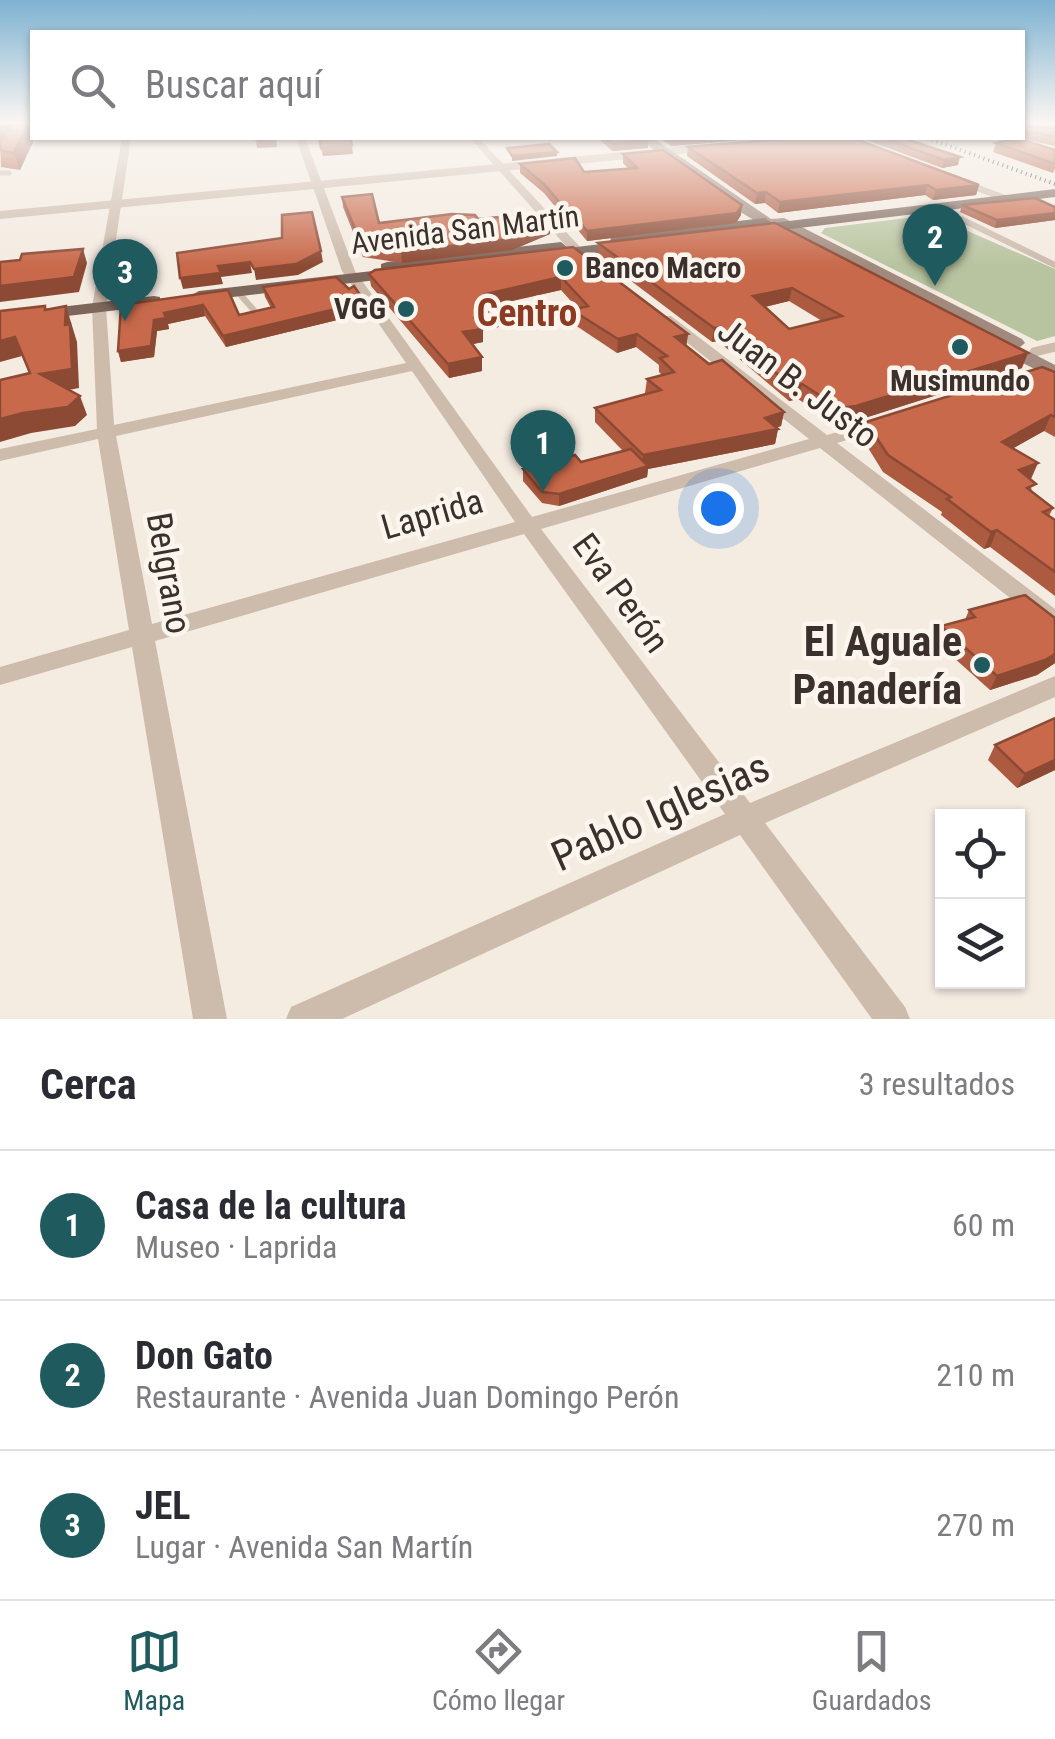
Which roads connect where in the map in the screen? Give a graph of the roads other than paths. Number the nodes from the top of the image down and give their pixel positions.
1 (121, 171) edge
2 (311, 171) edge
3 (462, 171) edge
4 (504, 171) edge
5 (699, 171) edge
6 (9, 173) edge
7 (0, 174) edge
8 (948, 177) edge
9 (316, 184) junction
10 (1055, 190) edge
11 (999, 196) junction
12 (116, 204) junction
13 (936, 207) junction
14 (0, 215) edge
15 (777, 224) junction
16 (574, 248) junction
17 (1055, 265) edge
18 (351, 274) junction
19 (612, 279) edge
20 (238, 291) junction
21 (644, 302) edge
22 (99, 304) junction
23 (0, 315) edge
24 (259, 316) edge
25 (1055, 347) edge
26 (1034, 352) junction
27 (414, 366) junction
28 (1053, 368) edge
29 (1014, 381) edge
30 (901, 418) edge
31 (106, 432) junction
32 (828, 442) junction
33 (0, 455) edge
34 (527, 524) junction
35 (1055, 621) edge
36 (141, 633) junction
37 (0, 676) edge
38 (1055, 686) edge
39 (744, 819) junction
40 (210, 1019) edge
41 (303, 1019) edge
42 (893, 1019) edge

1 - 12 street, Belgrano
2 - 9 street, Eva Perón
3 - 9 street
4 - 16 street
5 - 15 main road
6 - 7 lane
8 - 11 street
9 - 12 street
9 - 18 street, Eva Perón
10 - 11 main road, Avenida San Martín
11 - 13 main road, Avenida San Martín
11 - 15 main road, Avenida San Martín
12 - 14 street
12 - 22 street, Belgrano
13 - 15 main road, Avenida San Martín
13 - 17 lane
15 - 16 main road, Avenida San Martín
15 - 26 main road
15 - 28 main road
16 - 18 main road, Avenida San Martín
16 - 19 street
18 - 20 main road, Avenida San Martín
18 - 22 main road, Avenida San Martín
18 - 27 street, Eva Perón
20 - 22 main road, Avenida San Martín
20 - 24 lane
21 - 32 street, Juan B. Justo
22 - 23 main road, Avenida San Martín
22 - 31 street, Belgrano
25 - 26 lane
26 - 28 main road
27 - 31 street
27 - 34 street, Eva Perón
28 - 29 street
30 - 32 street, Laprida
31 - 33 street
31 - 36 street, Belgrano
32 - 34 street, Laprida
32 - 35 street, Juan B. Justo
34 - 36 street, Laprida
34 - 39 street, Eva Perón
36 - 37 street, Laprida
36 - 40 street, Belgrano
38 - 39 street, Pablo Iglesias
39 - 41 street, Pablo Iglesias
39 - 42 street, Eva Perón

